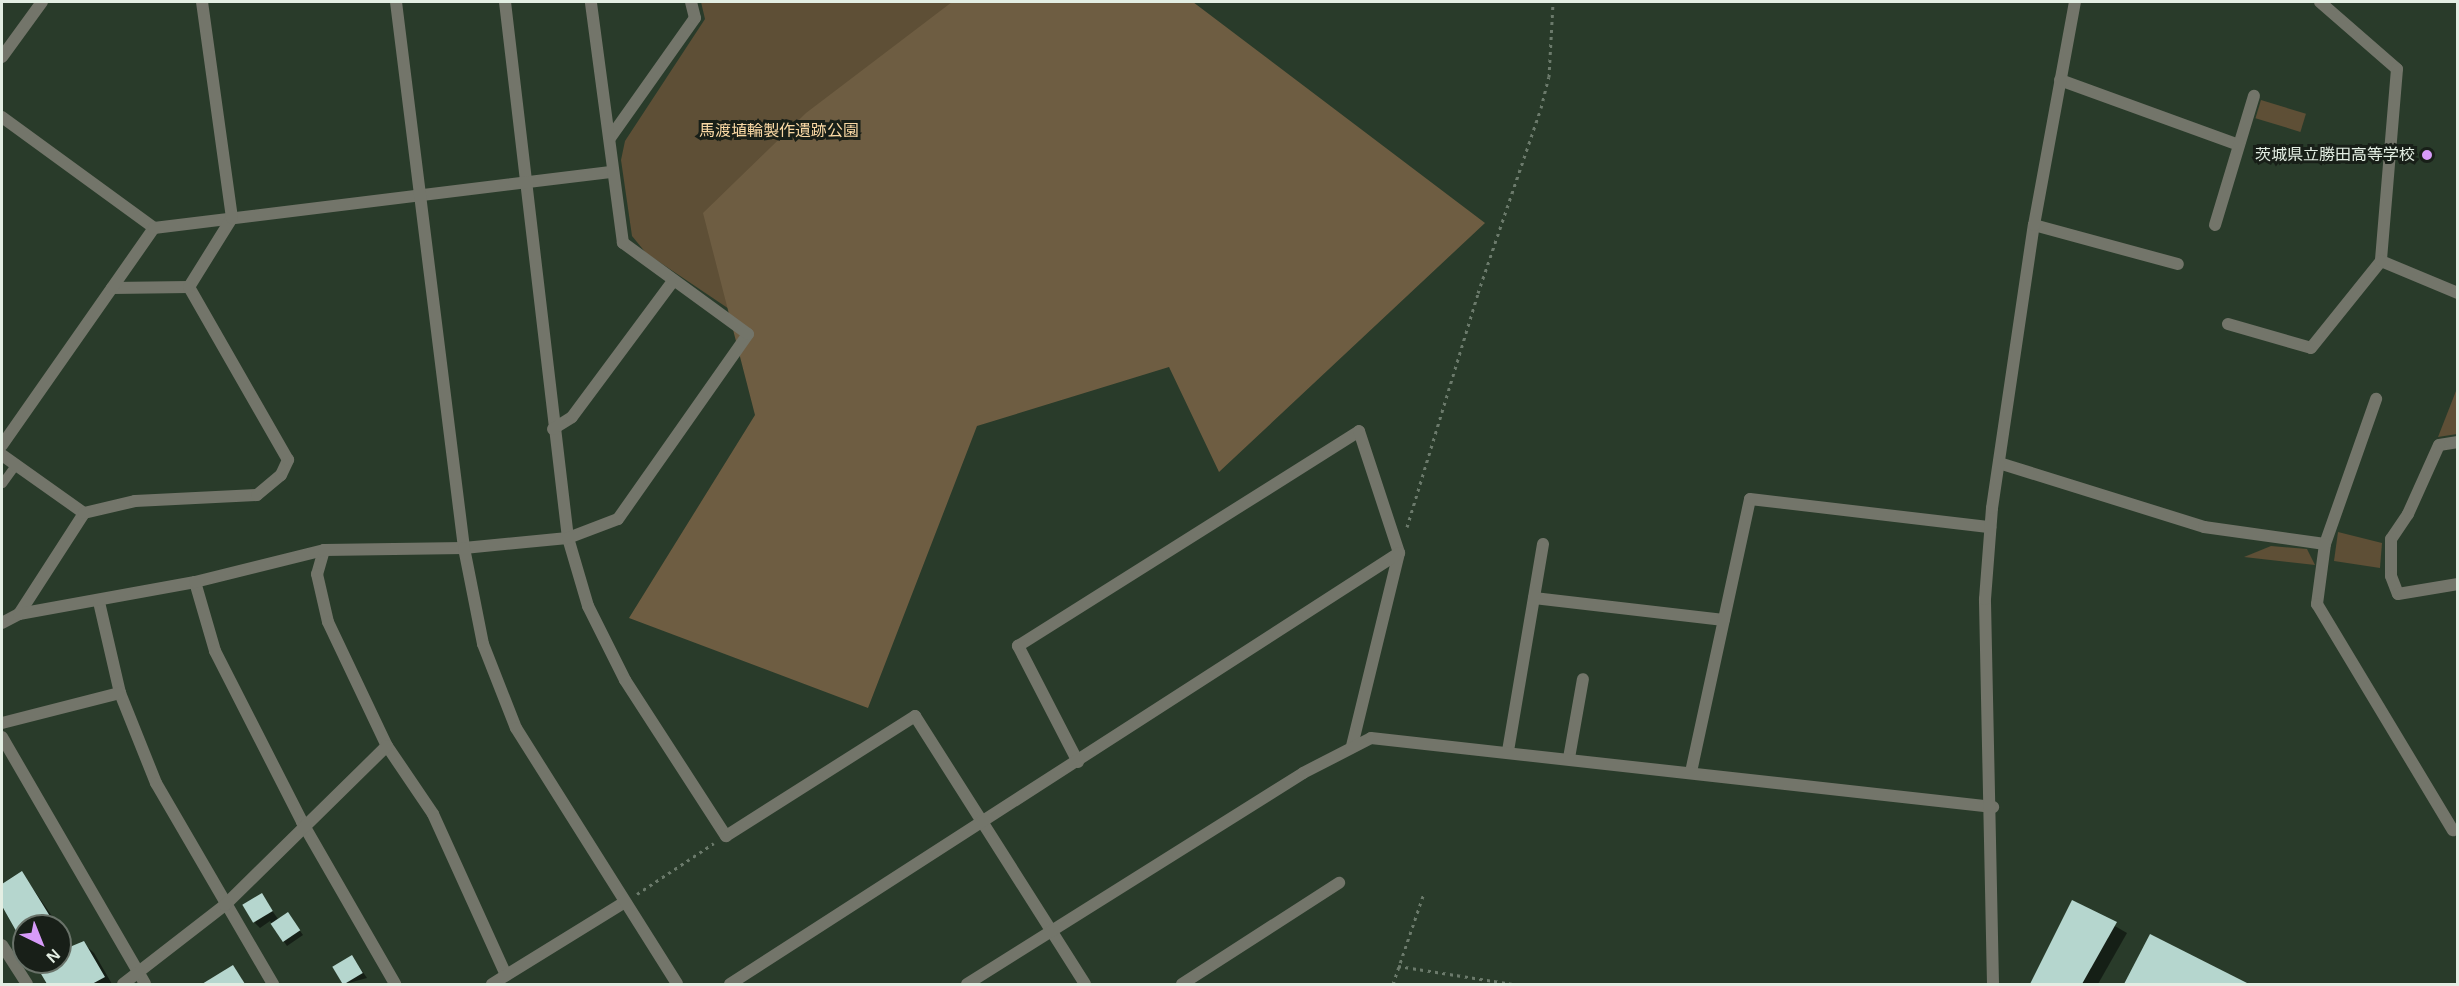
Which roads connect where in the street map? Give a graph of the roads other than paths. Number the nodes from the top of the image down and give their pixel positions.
1 (42, 2) edge
2 (202, 2) edge
3 (396, 2) edge
4 (505, 2) edge
5 (591, 2) edge
6 (691, 2) edge
7 (2074, 2) edge
8 (2320, 2) edge
9 (2, 57) edge
10 (2060, 80) junction
11 (2254, 96) dead end
12 (2, 117) edge
13 (610, 138) junction
14 (2239, 145) junction
15 (613, 172) junction
16 (527, 183) junction
17 (422, 197) junction
18 (232, 218) junction
19 (2034, 225) junction
20 (2215, 225) dead end
21 (154, 228) junction
22 (2381, 261) junction
23 (2178, 264) dead end
24 (673, 281) junction
25 (189, 287) junction
26 (112, 288) junction
27 (2457, 293) edge
28 (2228, 324) dead end
29 (2376, 399) dead end
30 (553, 429) junction
31 (2457, 442) edge
32 (2, 445) edge
33 (2, 455) edge
34 (1999, 463) junction
35 (16, 464) junction
36 (2, 483) edge
37 (84, 513) junction
38 (1990, 527) junction
39 (568, 538) junction
40 (1543, 544) dead end
41 (2325, 544) junction
42 (464, 548) junction
43 (324, 550) junction
44 (1399, 554) junction
45 (195, 582) junction
46 (2457, 584) edge
47 (1534, 598) junction
48 (99, 602) junction
49 (19, 614) junction
50 (1724, 620) junction
51 (2, 623) edge
52 (1583, 679) dead end
53 (120, 693) junction
54 (2, 723) edge
55 (2, 737) edge
56 (387, 746) junction
57 (1352, 746) junction
58 (1508, 751) junction
59 (1569, 758) junction
60 (1078, 762) junction
61 (1691, 772) junction
62 (1993, 807) junction
63 (985, 822) junction
64 (305, 828) junction
65 (2453, 830) dead end
66 (1339, 883) dead end
67 (625, 902) junction
68 (225, 905) junction
69 (1050, 930) junction
70 (3, 950) edge
71 (506, 975) junction
72 (142, 980) edge
73 (27, 984) edge
74 (123, 984) edge
75 (273, 984) edge
76 (395, 984) edge
77 (492, 984) edge
78 (677, 984) edge
79 (730, 984) edge
80 (966, 984) edge
81 (1085, 984) edge
82 (1182, 984) edge
83 (1993, 984) edge

1 - 9 street
2 - 18 street
3 - 17 street
4 - 16 street
5 - 13 street
6 - 13 street
7 - 10 street
8 - 22 street
10 - 14 street
10 - 19 street
11 - 14 street
12 - 21 street
13 - 15 street
14 - 20 street
15 - 16 street
15 - 24 street
16 - 17 street
16 - 30 street
17 - 18 street
17 - 42 street
18 - 21 street
18 - 25 street
19 - 23 street
19 - 34 street
21 - 26 street
22 - 27 street
22 - 28 street
24 - 30 street
24 - 39 street
25 - 26 street
25 - 37 street
26 - 32 street
29 - 41 street
30 - 39 street
31 - 46 street
33 - 35 street
34 - 38 street
34 - 41 street
35 - 36 lane
35 - 37 street
37 - 49 street
38 - 50 street
38 - 62 street
39 - 42 street
39 - 63 street
40 - 47 street
41 - 65 street
42 - 43 street
42 - 67 street
43 - 45 street
43 - 56 street
44 - 57 street
44 - 60 street
44 - 60 street
45 - 48 street
45 - 64 street
47 - 50 street
47 - 58 street
48 - 49 street
48 - 53 street
49 - 51 street
50 - 61 street
52 - 59 street
53 - 54 street
53 - 68 street
55 - 72 street
56 - 64 street
56 - 71 street
57 - 58 street
57 - 69 street
58 - 59 street
59 - 61 street
60 - 63 street
61 - 62 street
62 - 83 street
63 - 69 street
63 - 79 street
64 - 68 street
64 - 76 street
66 - 82 street
67 - 71 street
67 - 78 street
68 - 72 street
68 - 75 street
69 - 80 street
69 - 81 street
70 - 73 street
71 - 77 street
72 - 74 street

